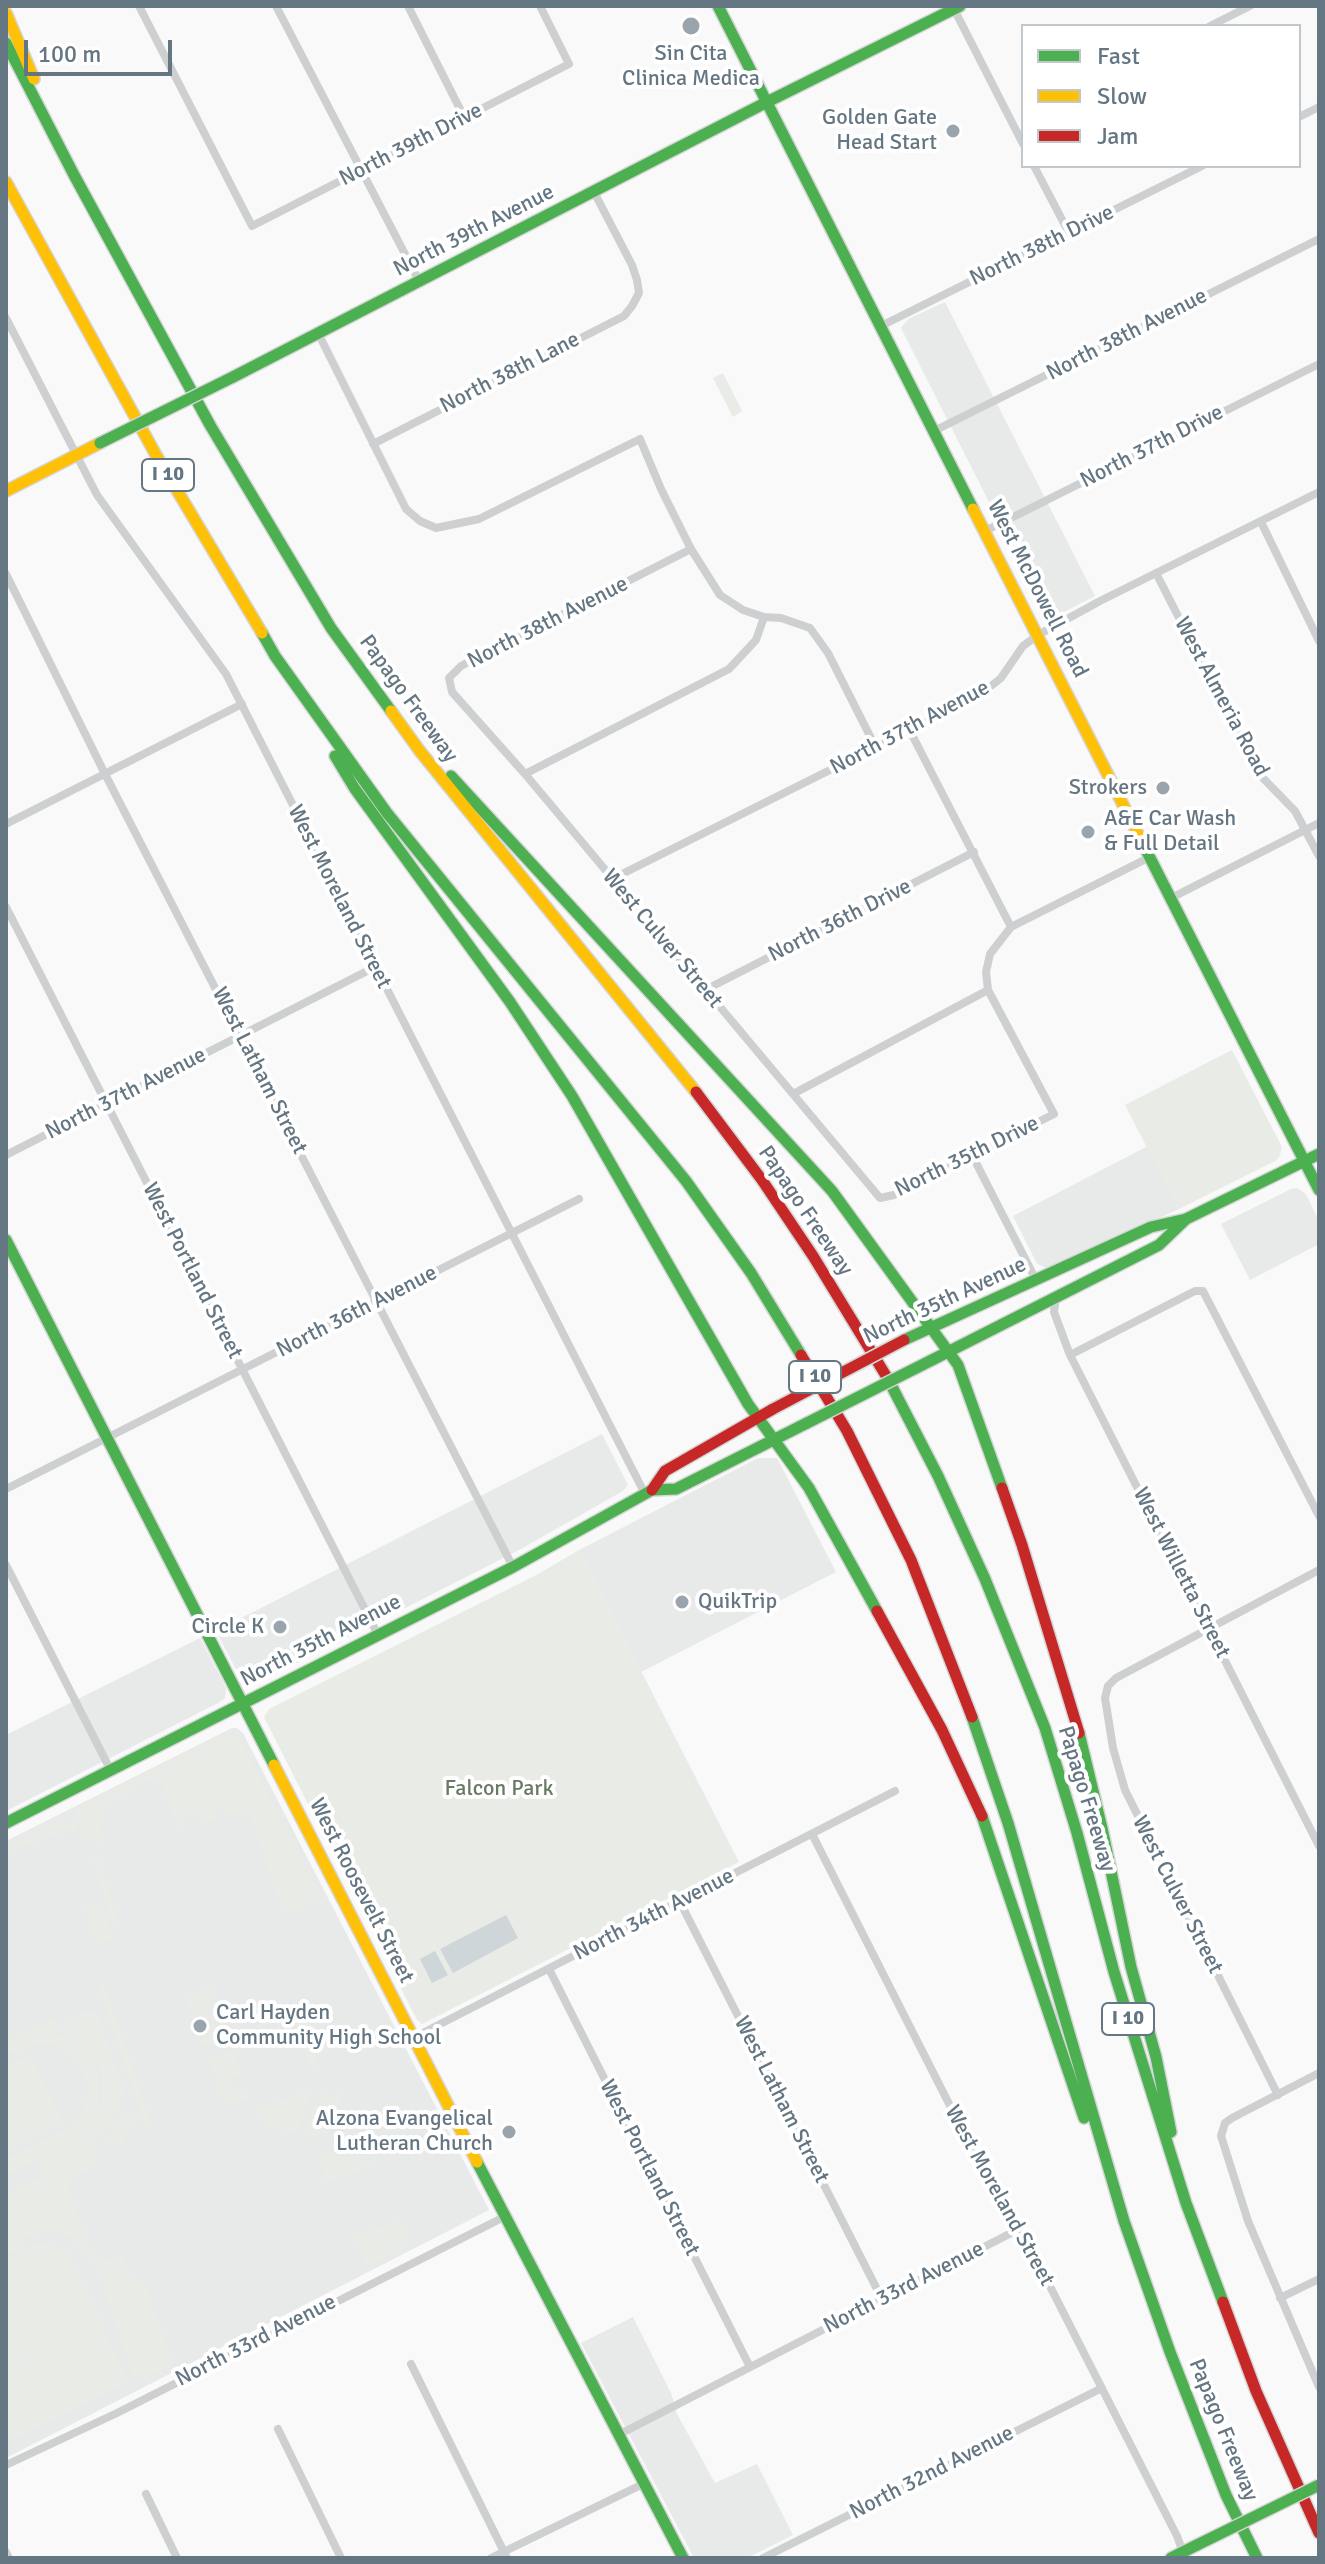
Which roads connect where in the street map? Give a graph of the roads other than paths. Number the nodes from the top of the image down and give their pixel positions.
1 (139, 6) edge
2 (276, 6) edge
3 (408, 6) edge
4 (540, 6) edge
5 (718, 6) edge
6 (1250, 6) edge
7 (957, 7) edge
8 (6, 13) edge
9 (1214, 24) edge
10 (6, 43) edge
11 (767, 102) junction
12 (1319, 107) edge
13 (1301, 116) edge
14 (465, 119) junction
15 (1021, 120) edge
16 (1013, 124) junction
17 (1021, 140) edge
18 (1035, 168) edge
19 (1198, 168) edge
20 (360, 171) junction
21 (74, 175) junction
22 (6, 182) edge
23 (594, 192) junction
24 (1069, 233) junction
25 (1319, 239) edge
26 (419, 281) junction
27 (6, 318) edge
28 (881, 326) junction
29 (318, 333) junction
30 (1319, 364) edge
31 (934, 431) junction
32 (373, 444) junction
33 (77, 455) junction
34 (6, 491) edge
35 (1319, 492) edge
36 (1261, 522) junction
37 (985, 531) junction
38 (691, 549) junction
39 (1156, 573) junction
40 (6, 574) edge
41 (764, 617) junction
42 (1038, 635) junction
43 (1319, 641) edge
44 (275, 656) junction
45 (363, 674) junction
46 (449, 678) joint
47 (242, 704) junction
48 (909, 729) junction
49 (875, 746) junction
50 (105, 774) junction
51 (525, 774) junction
52 (1319, 823) edge
53 (6, 824) edge
54 (1306, 830) junction
55 (974, 852) junction
56 (1319, 856) edge
57 (1150, 857) junction
58 (612, 879) junction
59 (1171, 898) junction
60 (6, 907) edge
61 (1011, 927) junction
62 (375, 967) junction
63 (705, 990) junction
64 (988, 990) junction
65 (241, 1036) junction
66 (793, 1094) junction
67 (107, 1104) junction
68 (1319, 1154) edge
69 (6, 1155) edge
70 (972, 1155) junction
71 (1305, 1161) junction
72 (1319, 1190) edge
73 (880, 1198) joint
74 (579, 1199) dead end
75 (1186, 1219) junction
76 (511, 1234) junction
77 (6, 1240) edge
78 (1036, 1280) junction
79 (1056, 1297) junction
80 (376, 1302) junction
81 (931, 1326) junction
82 (948, 1351) junction
83 (1070, 1355) junction
84 (243, 1370) junction
85 (758, 1417) junction
86 (775, 1438) junction
87 (108, 1439) junction
88 (6, 1489) edge
89 (648, 1492) junction
90 (1319, 1516) edge
91 (6, 1565) edge
92 (513, 1567) junction
93 (1319, 1570) edge
94 (1209, 1628) junction
95 (378, 1635) junction
96 (243, 1703) junction
97 (111, 1771) junction
98 (895, 1791) dead end
99 (6, 1823) edge
100 (812, 1834) junction
101 (1319, 1846) edge
102 (680, 1902) junction
103 (549, 1969) junction
104 (413, 2038) junction
105 (1319, 2073) edge
106 (1278, 2095) junction
107 (1186, 2203) junction
108 (506, 2216) junction
109 (1124, 2221) junction
110 (1017, 2230) junction
111 (1319, 2279) edge
112 (1280, 2298) junction
113 (882, 2299) junction
114 (411, 2364) dead end
115 (750, 2367) junction
116 (1319, 2387) edge
117 (1102, 2388) junction
118 (278, 2429) dead end
119 (620, 2434) junction
120 (6, 2465) edge
121 (645, 2483) junction
122 (1319, 2485) edge
123 (146, 2494) dead end
124 (1319, 2533) edge
125 (6, 2552) edge
126 (505, 2555) edge
127 (1184, 2555) edge
128 (9, 2558) edge
129 (177, 2558) edge
130 (341, 2558) edge
131 (491, 2558) edge
132 (683, 2558) edge
133 (763, 2558) edge
134 (1171, 2558) edge
135 (1257, 2558) edge

1 - 20 street, North 39th Drive
2 - 20 street
3 - 14 street
4 - 14 street, North 39th Drive
5 - 11 main road, West McDowell Road
6 - 9 street
7 - 11 main road, North 39th Avenue
7 - 16 street
8 - 21 main road
10 - 21 main road, Papago Freeway / I 10
11 - 23 main road, North 39th Avenue
11 - 28 main road, West McDowell Road
12 - 13 street
14 - 20 street, North 39th Drive
15 - 16 street
16 - 17 street
18 - 24 street
19 - 24 street, North 38th Drive
20 - 26 street
21 - 45 main road, Papago Freeway / I 10
22 - 44 main road, Papago Freeway / I 10
23 - 26 main road, North 39th Avenue
23 - 32 street, North 38th Lane
24 - 28 street, North 38th Drive
25 - 31 street, North 38th Avenue
26 - 29 main road, North 39th Avenue
27 - 33 street, West Moreland Street
28 - 31 main road, West McDowell Road
29 - 32 street
29 - 33 main road, North 39th Avenue, bridge
30 - 37 street, North 37th Drive
31 - 37 main road, West McDowell Road
32 - 38 street
33 - 34 main road, North 39th Avenue
33 - 47 street, West Moreland Street
35 - 36 street, North 37th Avenue
36 - 39 street, North 37th Avenue
36 - 43 street
37 - 42 main road, West McDowell Road
38 - 41 street
38 - 46 street, North 38th Avenue
39 - 42 street, North 37th Avenue
39 - 54 street, West Almeria Road
40 - 50 street, West Latham Street
41 - 49 street
41 - 51 street
42 - 48 street, North 37th Avenue
42 - 57 main road, West McDowell Road
44 - 85 main road
44 - 109 main road, Papago Freeway / I 10
45 - 81 main road
45 - 107 main road, Papago Freeway / I 10
46 - 51 street, West Culver Street
47 - 50 street
47 - 62 street, West Moreland Street
48 - 49 street, North 37th Avenue
48 - 55 street
49 - 58 street, North 37th Avenue
50 - 53 street
50 - 65 street, West Latham Street
51 - 58 street, West Culver Street
52 - 54 street
54 - 56 street, West Almeria Road
54 - 59 street
55 - 61 street
55 - 63 street, North 36th Drive
57 - 59 main road, West McDowell Road
57 - 61 street
58 - 63 street, West Culver Street
59 - 71 main road, West McDowell Road
60 - 67 street, West Portland Street
61 - 64 street
62 - 65 street, North 37th Avenue
62 - 76 street, West Moreland Street
63 - 66 street, West Culver Street
64 - 66 street
64 - 70 street, North 35th Drive
65 - 67 street, North 37th Avenue
65 - 80 street, West Latham Street
66 - 73 street, West Culver Street
67 - 69 street, North 37th Avenue
67 - 84 street, West Portland Street
68 - 71 main road, North 35th Avenue
70 - 73 street, North 35th Drive
70 - 78 street
71 - 72 main road, West McDowell Road
71 - 75 main road, North 35th Avenue
74 - 76 street, North 36th Avenue
75 - 78 main road, North 35th Avenue
75 - 79 main road, North 35th Avenue
76 - 80 street, North 36th Avenue
76 - 89 street, West Moreland Street
77 - 87 main road, West Roosevelt Street
78 - 81 main road, North 35th Avenue
79 - 82 main road, North 35th Avenue
79 - 83 street, West Willetta Street
80 - 84 street, North 36th Avenue
80 - 92 street, West Latham Street
81 - 82 main road
81 - 85 main road, North 35th Avenue, bridge
82 - 86 main road, North 35th Avenue, bridge
82 - 107 main road
83 - 90 street
83 - 94 street, West Willetta Street
84 - 87 street, North 36th Avenue
84 - 95 street, West Portland Street
85 - 86 main road
85 - 89 main road, North 35th Avenue
86 - 89 main road, North 35th Avenue
86 - 109 main road
87 - 88 street, North 36th Avenue
87 - 96 main road, West Roosevelt Street
89 - 92 main road, North 35th Avenue
91 - 97 street
92 - 95 main road, North 35th Avenue
93 - 94 street
94 - 101 street, West Willetta Street
94 - 106 street, West Culver Street
95 - 96 main road, North 35th Avenue
96 - 97 main road, North 35th Avenue
96 - 104 main road, West Roosevelt Street
97 - 99 main road, North 35th Avenue
98 - 100 street, North 34th Avenue
100 - 102 street, North 34th Avenue
100 - 110 street, West Moreland Street
102 - 103 street, North 34th Avenue
102 - 113 street, West Latham Street
103 - 104 street, North 34th Avenue
103 - 115 street, West Portland Street
104 - 108 main road, West Roosevelt Street
105 - 106 street
106 - 112 street
107 - 124 main road, Papago Freeway / I 10
108 - 119 main road, West Roosevelt Street
108 - 120 street, North 33rd Avenue
109 - 135 main road, Papago Freeway / I 10
110 - 113 street, North 33rd Avenue
110 - 117 street, West Moreland Street
111 - 112 street
112 - 116 street
113 - 115 street, North 33rd Avenue
114 - 126 street
115 - 119 street, North 33rd Avenue
117 - 127 street, West Moreland Street
117 - 133 street, North 32nd Avenue
118 - 130 street
119 - 121 main road, West Roosevelt Street
121 - 126 street
121 - 132 main road, West Roosevelt Street
122 - 127 main road, bridge
123 - 129 street
125 - 128 street
126 - 131 street
127 - 134 main road

